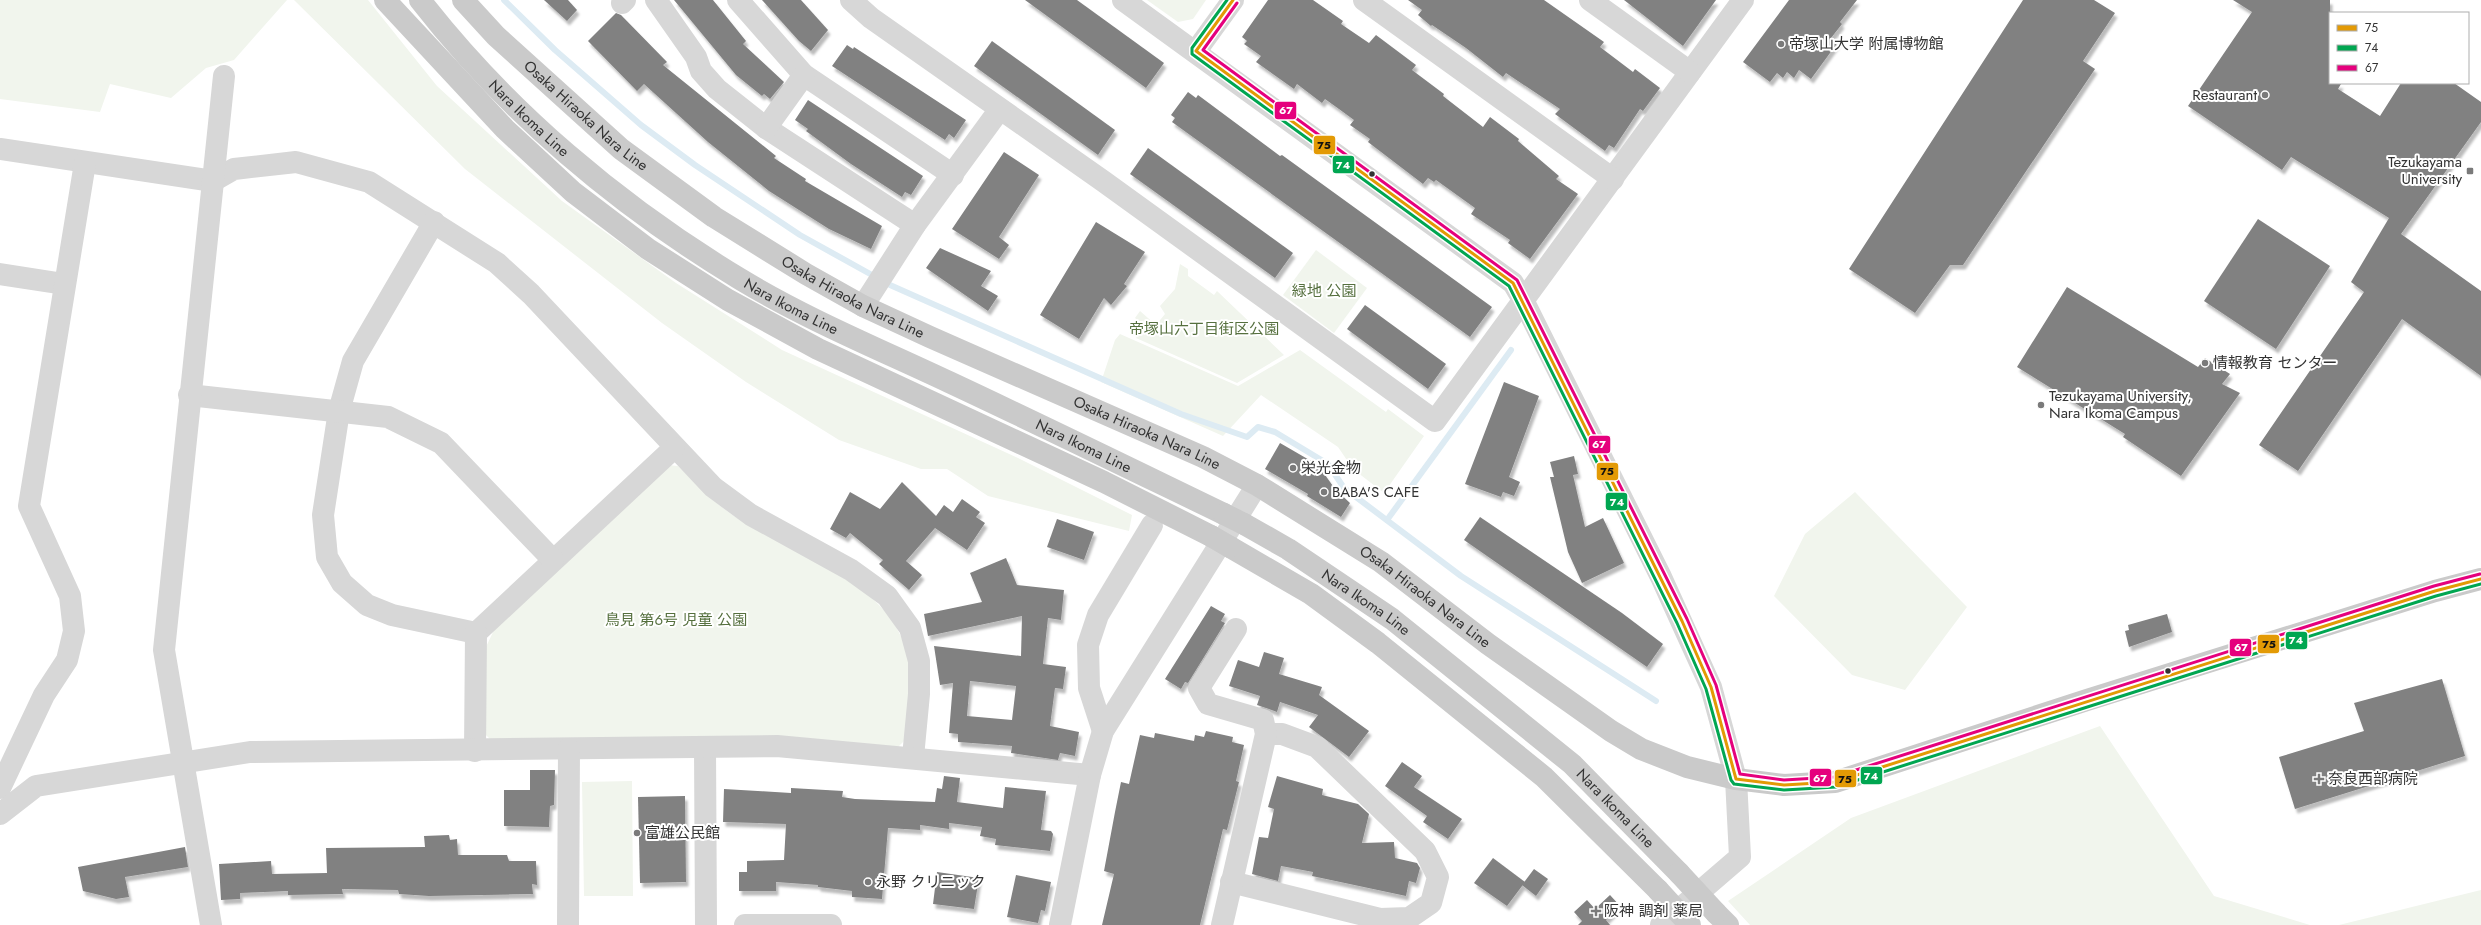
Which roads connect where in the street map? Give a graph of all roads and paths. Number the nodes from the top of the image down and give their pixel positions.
1 (385, 0) edge
2 (420, 0) edge
3 (463, 0) edge
4 (656, 0) edge
5 (738, 0) edge
6 (851, 0) edge
7 (1123, 0) edge
8 (1234, 0) edge
9 (1364, 0) edge
10 (1590, 0) edge
11 (1743, 0) edge
12 (1196, 52) junction
13 (1690, 72) junction
14 (804, 75) junction
15 (224, 76) dead end
16 (1000, 109) junction
17 (766, 128) junction
18 (0, 149) edge
19 (85, 163) junction
20 (953, 175) junction
21 (1613, 179) junction
22 (213, 181) junction
23 (434, 222) junction
24 (916, 225) junction
25 (0, 274) edge
26 (64, 284) junction
27 (1523, 300) junction
28 (863, 306) junction
29 (189, 395) junction
30 (340, 411) junction
31 (674, 448) junction
32 (1257, 485) junction
33 (1152, 525) dead end
34 (553, 560) junction
35 (2481, 579) edge
36 (1236, 629) dead end
37 (476, 633) junction
38 (1103, 731) junction
39 (1266, 734) junction
40 (705, 748) junction
41 (569, 749) junction
42 (475, 751) junction
43 (913, 757) junction
44 (181, 762) junction
45 (1090, 775) junction
46 (1736, 779) junction
47 (0, 788) edge
48 (0, 814) edge
49 (1231, 882) junction
50 (1653, 895) junction
51 (1724, 921) edge
52 (211, 925) edge
53 (568, 925) edge
54 (706, 925) edge
55 (745, 925) edge
56 (831, 925) edge
57 (1060, 925) edge
58 (1222, 925) edge
59 (1661, 925) edge
60 (1669, 925) edge
61 (1690, 925) edge

1 - 50 main road, Nara Ikoma Line, bridge
2 - 51 main road, Nara Ikoma Line, bridge
3 - 28 main road, Osaka Hiraoka Nara Line
4 - 17 street
5 - 14 street
6 - 16 street
7 - 12 street
8 - 12 street
9 - 21 street
10 - 13 street
11 - 13 street
12 - 27 street
13 - 21 street
14 - 17 street
14 - 20 street
15 - 22 street
16 - 20 street
16 - 27 street
17 - 24 street
18 - 19 street
19 - 22 street
19 - 26 street
20 - 24 street
21 - 27 street
22 - 23 street
22 - 29 street
23 - 30 street
23 - 31 street
24 - 28 street
25 - 26 street
26 - 47 street
27 - 46 street
28 - 32 main road, Osaka Hiraoka Nara Line
29 - 30 street
29 - 44 street
30 - 34 street
30 - 37 street
31 - 34 street
31 - 43 street
32 - 38 street
32 - 46 main road, Osaka Hiraoka Nara Line
33 - 38 street
34 - 37 street
35 - 46 main road, Osaka Hiraoka Nara Line
36 - 39 street
37 - 42 street
38 - 45 street
39 - 49 street
39 - 49 street
40 - 41 street
40 - 43 street
40 - 54 street
41 - 42 street
41 - 53 street
42 - 44 street
43 - 45 street
44 - 48 street
44 - 52 street
45 - 57 street
46 - 59 street
49 - 58 street
50 - 60 main road
50 - 61 main road, Nara Ikoma Line, bridge
55 - 56 street

